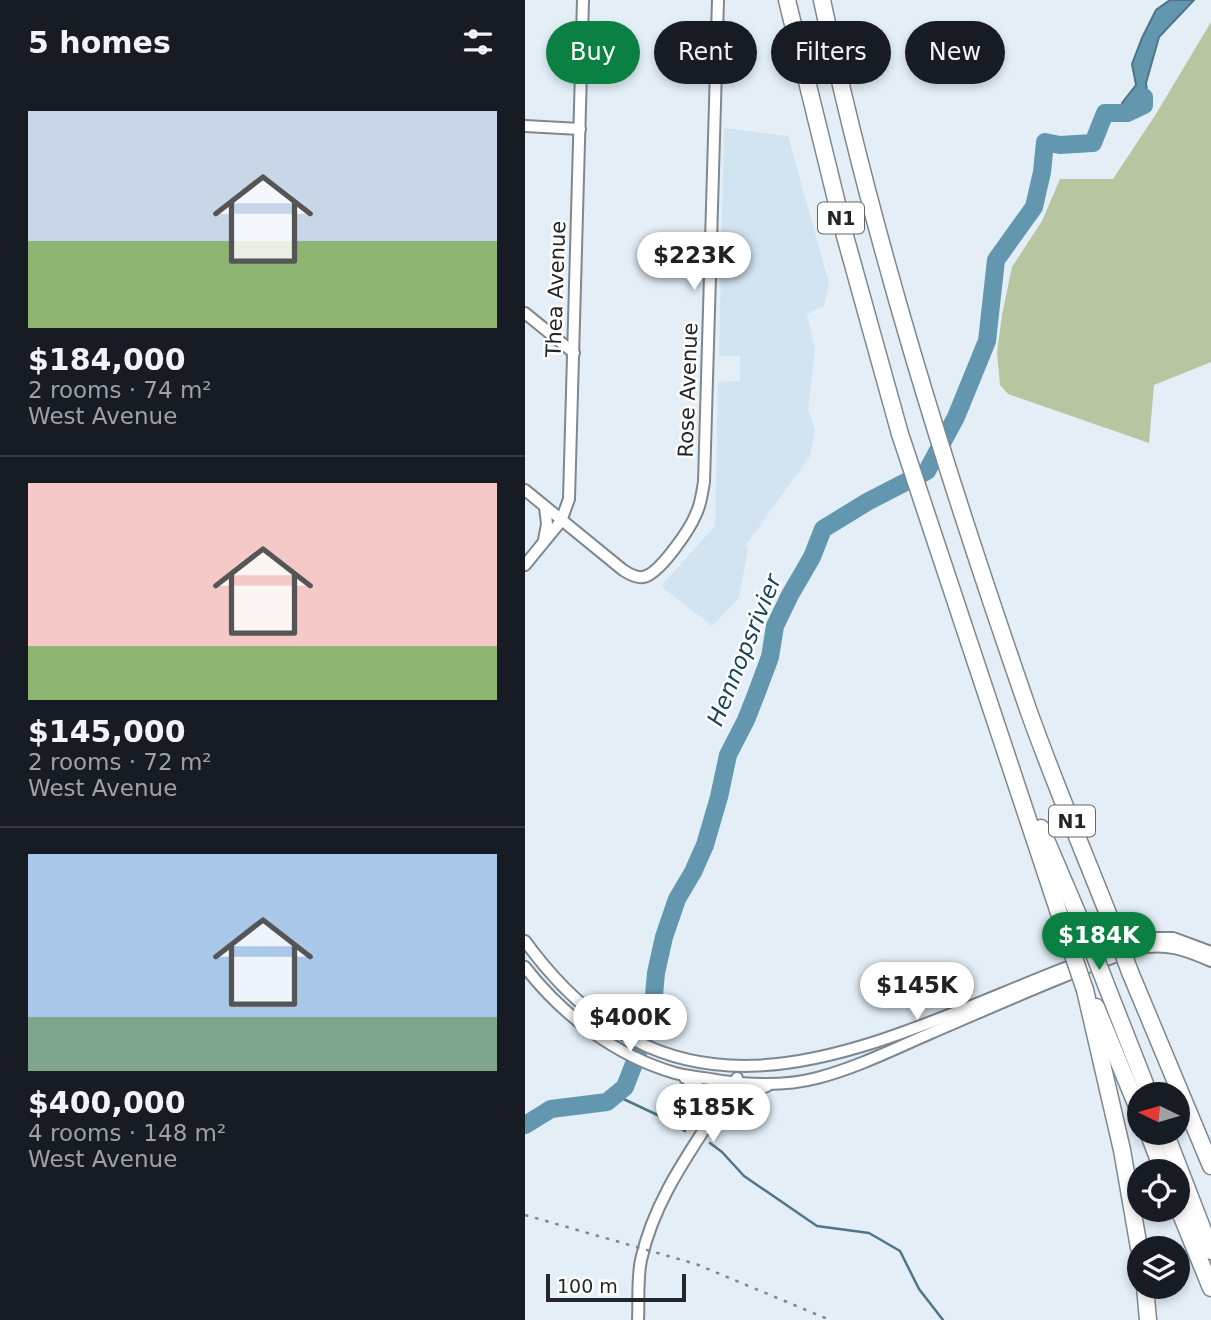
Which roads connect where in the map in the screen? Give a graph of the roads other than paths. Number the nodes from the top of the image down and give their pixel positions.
1 (583, 0) edge
2 (718, 0) edge
3 (787, 0) edge
4 (822, 0) edge
5 (525, 126) edge
6 (580, 129) junction
7 (525, 313) edge
8 (574, 352) junction
9 (525, 490) edge
10 (545, 507) junction
11 (561, 521) junction
12 (544, 542) junction
13 (525, 565) edge
14 (999, 729) junction
15 (526, 945) edge
16 (1211, 952) edge
17 (1211, 961) edge
18 (525, 967) edge
19 (1085, 990) junction
20 (744, 1067) junction
21 (676, 1073) junction
22 (735, 1082) junction
23 (1127, 1082) edge
24 (1144, 1082) edge
25 (777, 1083) junction
26 (710, 1121) junction
27 (1170, 1145) edge
28 (690, 1150) junction
29 (1211, 1167) edge
30 (1184, 1222) edge
31 (1137, 1236) edge
32 (1211, 1251) edge
33 (1211, 1288) edge
34 (1146, 1299) edge
35 (638, 1320) edge
36 (1148, 1320) edge

1 - 6 street, Thea Avenue
2 - 11 street, Rose Avenue
3 - 14 highway, N1
4 - 29 highway, N1, bridge
5 - 6 street
6 - 8 street, Thea Avenue
7 - 8 street
8 - 11 street, Thea Avenue
9 - 10 street
10 - 11 street
10 - 12 street
11 - 12 street, Thea Avenue
12 - 13 street, Thea Avenue
14 - 19 highway, bridge
14 - 24 highway, N1, bridge
15 - 20 street
16 - 20 street
17 - 25 street
18 - 21 street
19 - 23 highway
19 - 31 highway
20 - 22 street
21 - 22 street
21 - 28 street
22 - 25 street
22 - 26 street
25 - 26 street
26 - 28 street
27 - 32 highway
28 - 35 street
30 - 33 highway
34 - 36 highway

